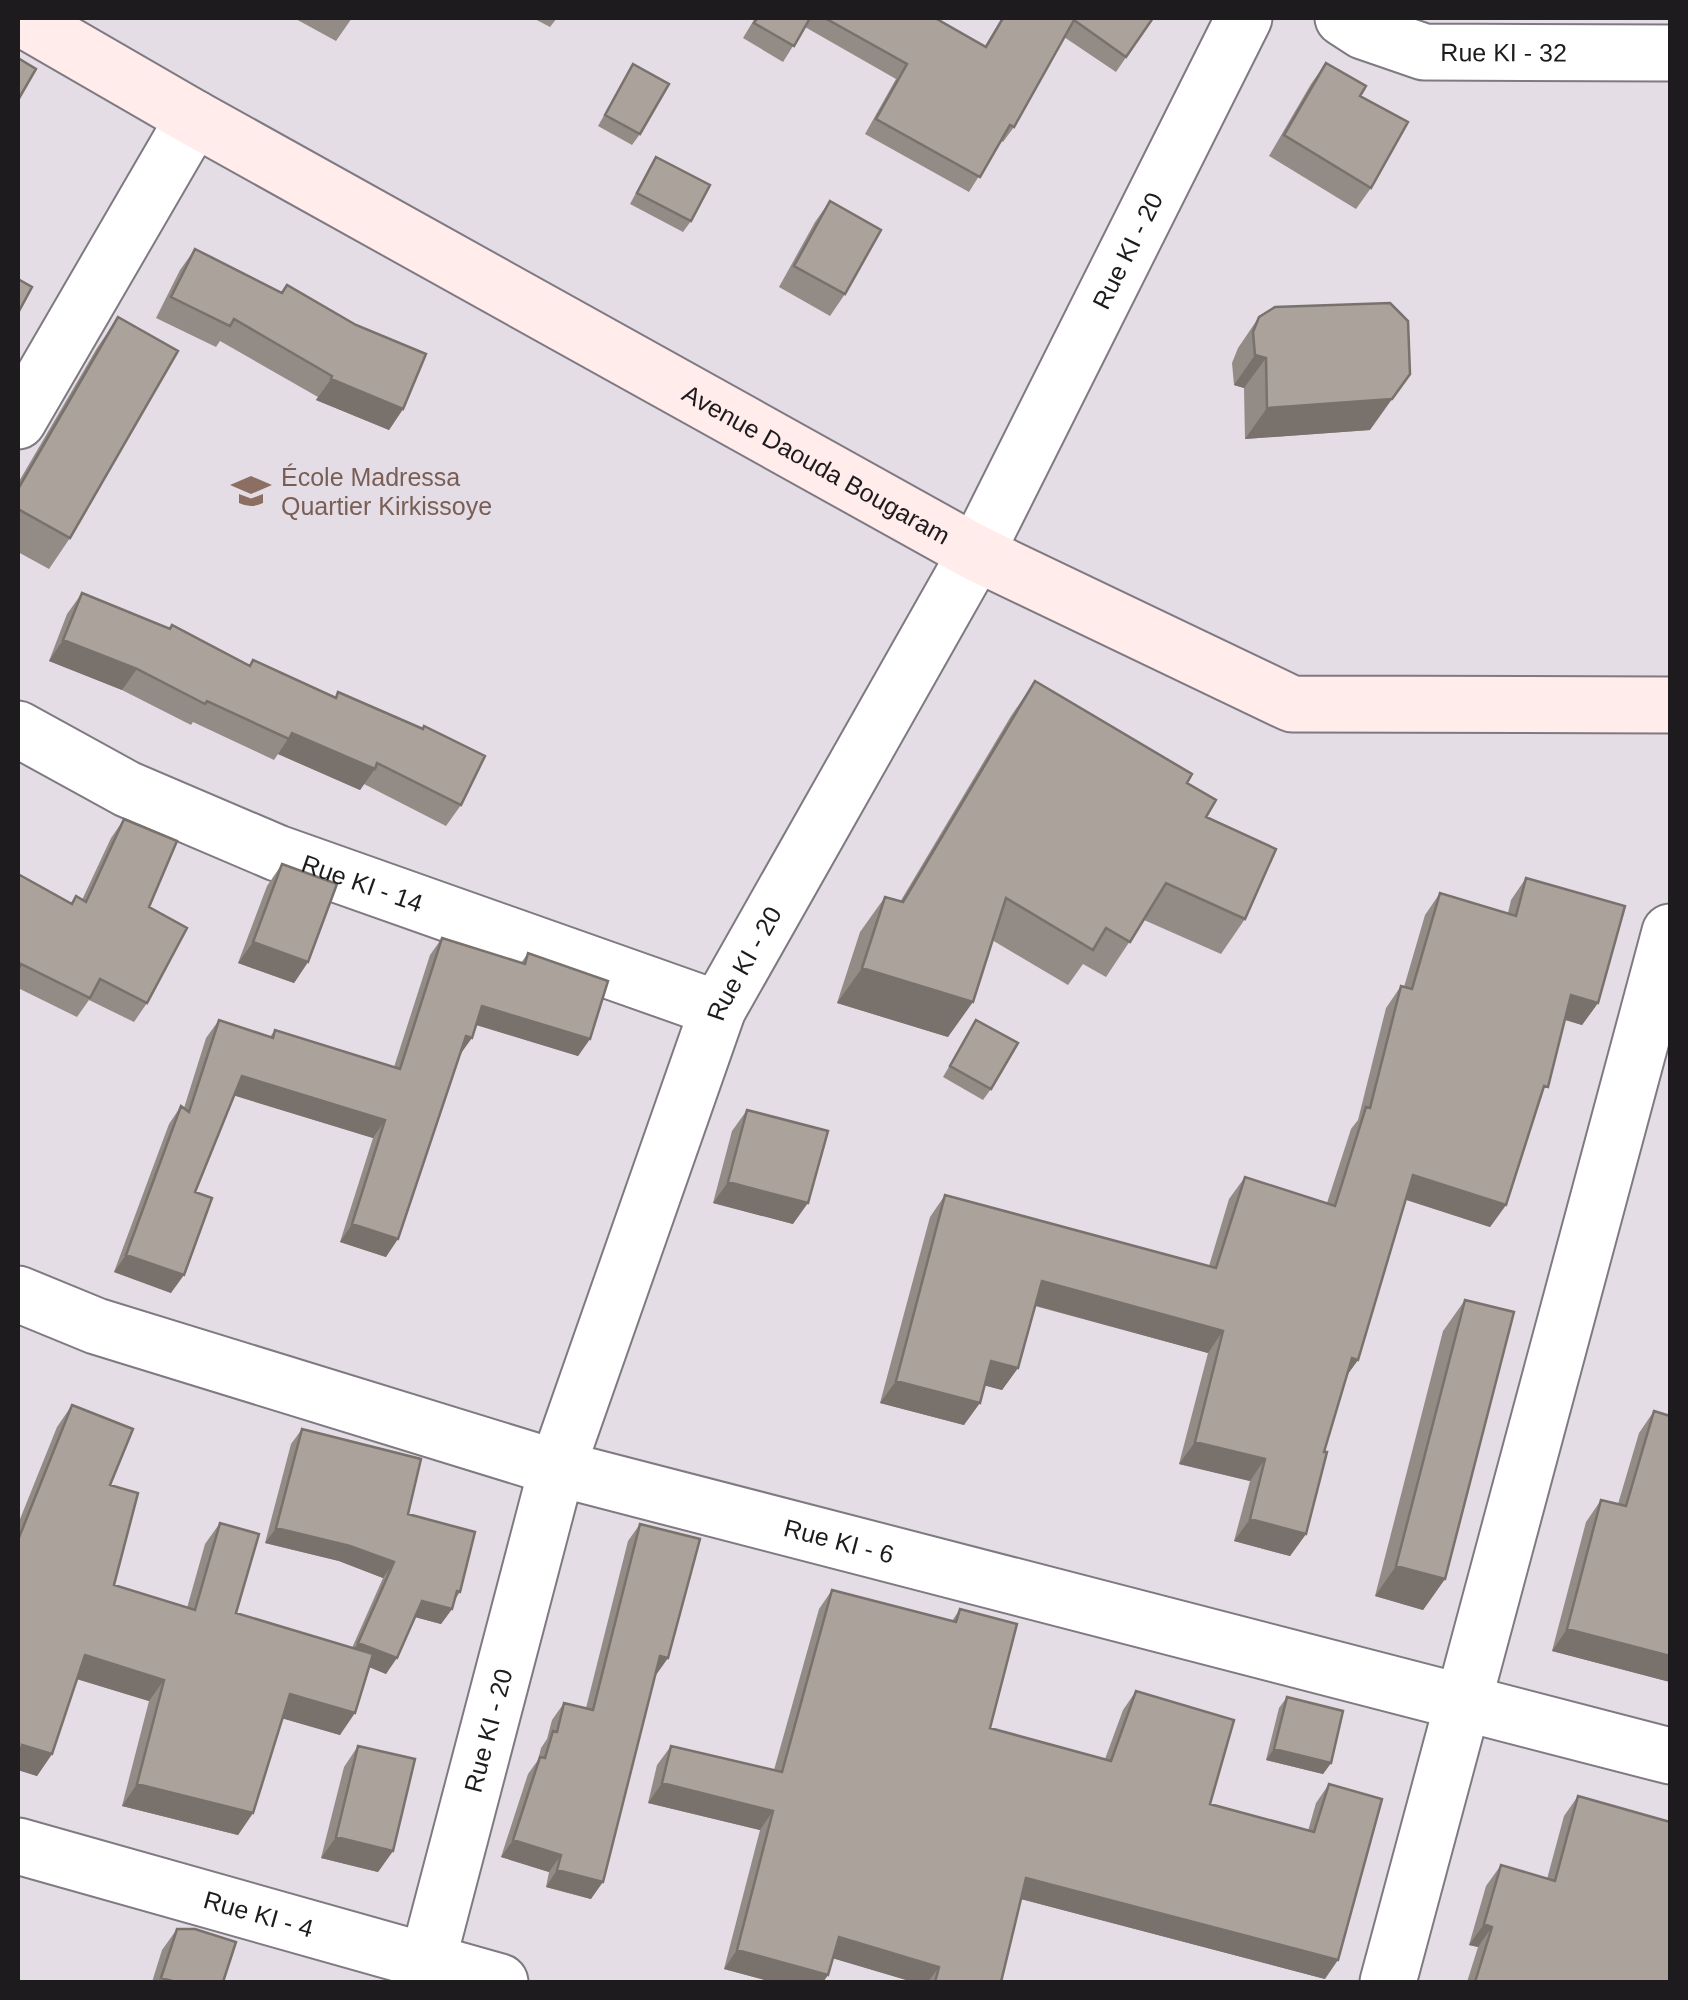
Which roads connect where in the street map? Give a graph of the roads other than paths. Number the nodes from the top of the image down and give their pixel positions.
1 (21, 18) edge
2 (1244, 18) edge
3 (1343, 18) edge
4 (1670, 52) edge
5 (194, 118) junction
6 (18, 421) edge
7 (976, 553) junction
8 (1670, 706) edge
9 (18, 729) edge
10 (1670, 932) edge
11 (718, 1008) junction
12 (18, 1294) edge
13 (557, 1468) junction
14 (1464, 1702) junction
15 (1670, 1756) edge
16 (18, 1846) edge
17 (424, 1973) edge
18 (500, 1982) edge
19 (1388, 1982) edge

1 - 5 street, Avenue Daouda Bougaram
2 - 7 street, Rue KI - 20
3 - 4 street, Rue KI - 32
5 - 6 street
5 - 7 street, Avenue Daouda Bougaram
7 - 8 street, Avenue Daouda Bougaram
7 - 11 street, Rue KI - 20
9 - 11 street, Rue KI - 14
10 - 14 street
11 - 13 street, Rue KI - 20
12 - 13 street, Rue KI - 6
13 - 14 street, Rue KI - 6
13 - 17 street, Rue KI - 20
14 - 15 street, Rue KI - 6
14 - 19 street
16 - 17 street, Rue KI - 4
17 - 18 street, Rue KI - 4

